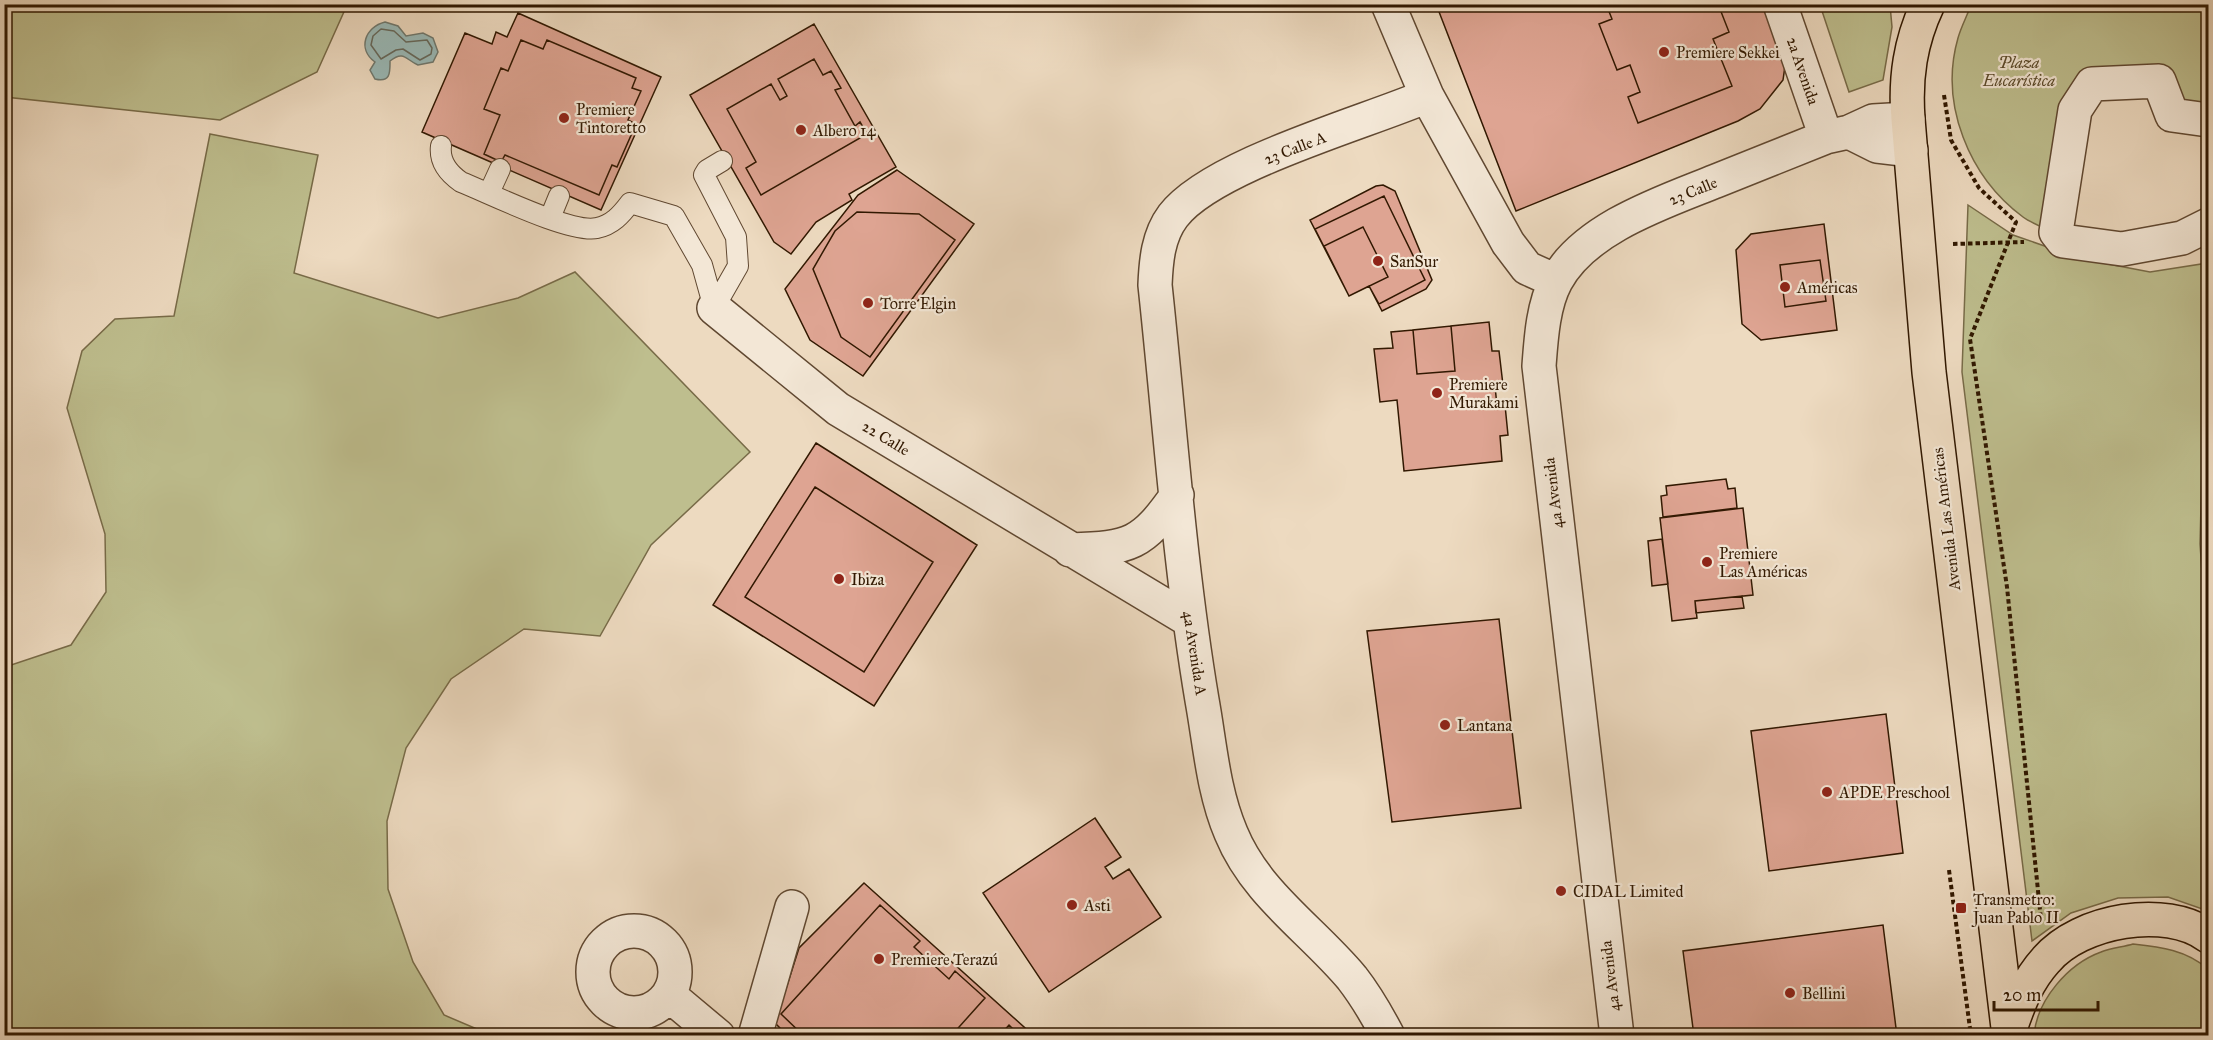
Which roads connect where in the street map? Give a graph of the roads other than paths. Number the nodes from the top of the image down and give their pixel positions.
1 (1388, 4) edge
2 (1780, 4) edge
3 (1902, 4) edge
4 (1928, 4) edge
5 (1906, 84) junction
6 (1427, 96) junction
7 (2208, 120) edge
8 (1837, 134) junction
9 (1909, 134) junction
10 (441, 146) dead end
11 (722, 161) dead end
12 (500, 169) dead end
13 (489, 193) junction
14 (559, 196) dead end
15 (1173, 216) joint
16 (550, 218) junction
17 (2208, 225) edge
18 (1556, 281) junction
19 (714, 308) junction
20 (1177, 495) junction
21 (1070, 550) junction
22 (1189, 620) junction
23 (792, 907) dead end
24 (2208, 936) edge
25 (669, 995) dead end
26 (718, 1035) edge
27 (755, 1035) edge
28 (1388, 1035) edge
29 (1617, 1035) edge
30 (2009, 1035) edge

1 - 6 street
2 - 8 street, 2a Avenida
3 - 5 main road
4 - 5 main road, Avenida Las Américas
5 - 9 main road, Avenida Las Américas
6 - 15 street, 23 Calle A
6 - 18 street
7 - 17 street
8 - 9 street
8 - 18 street, 23 Calle
9 - 30 main road, Avenida Las Américas
10 - 13 lane
11 - 19 lane
12 - 13 lane
13 - 16 lane
14 - 16 lane
15 - 20 street, 4a Avenida A
16 - 19 lane
18 - 29 street, 4a Avenida
19 - 21 street, 22 Calle
20 - 21 street
20 - 22 street, 4a Avenida A
21 - 22 street, 22 Calle
22 - 28 street, 4a Avenida A
23 - 27 street
24 - 30 main road
25 - 26 street

